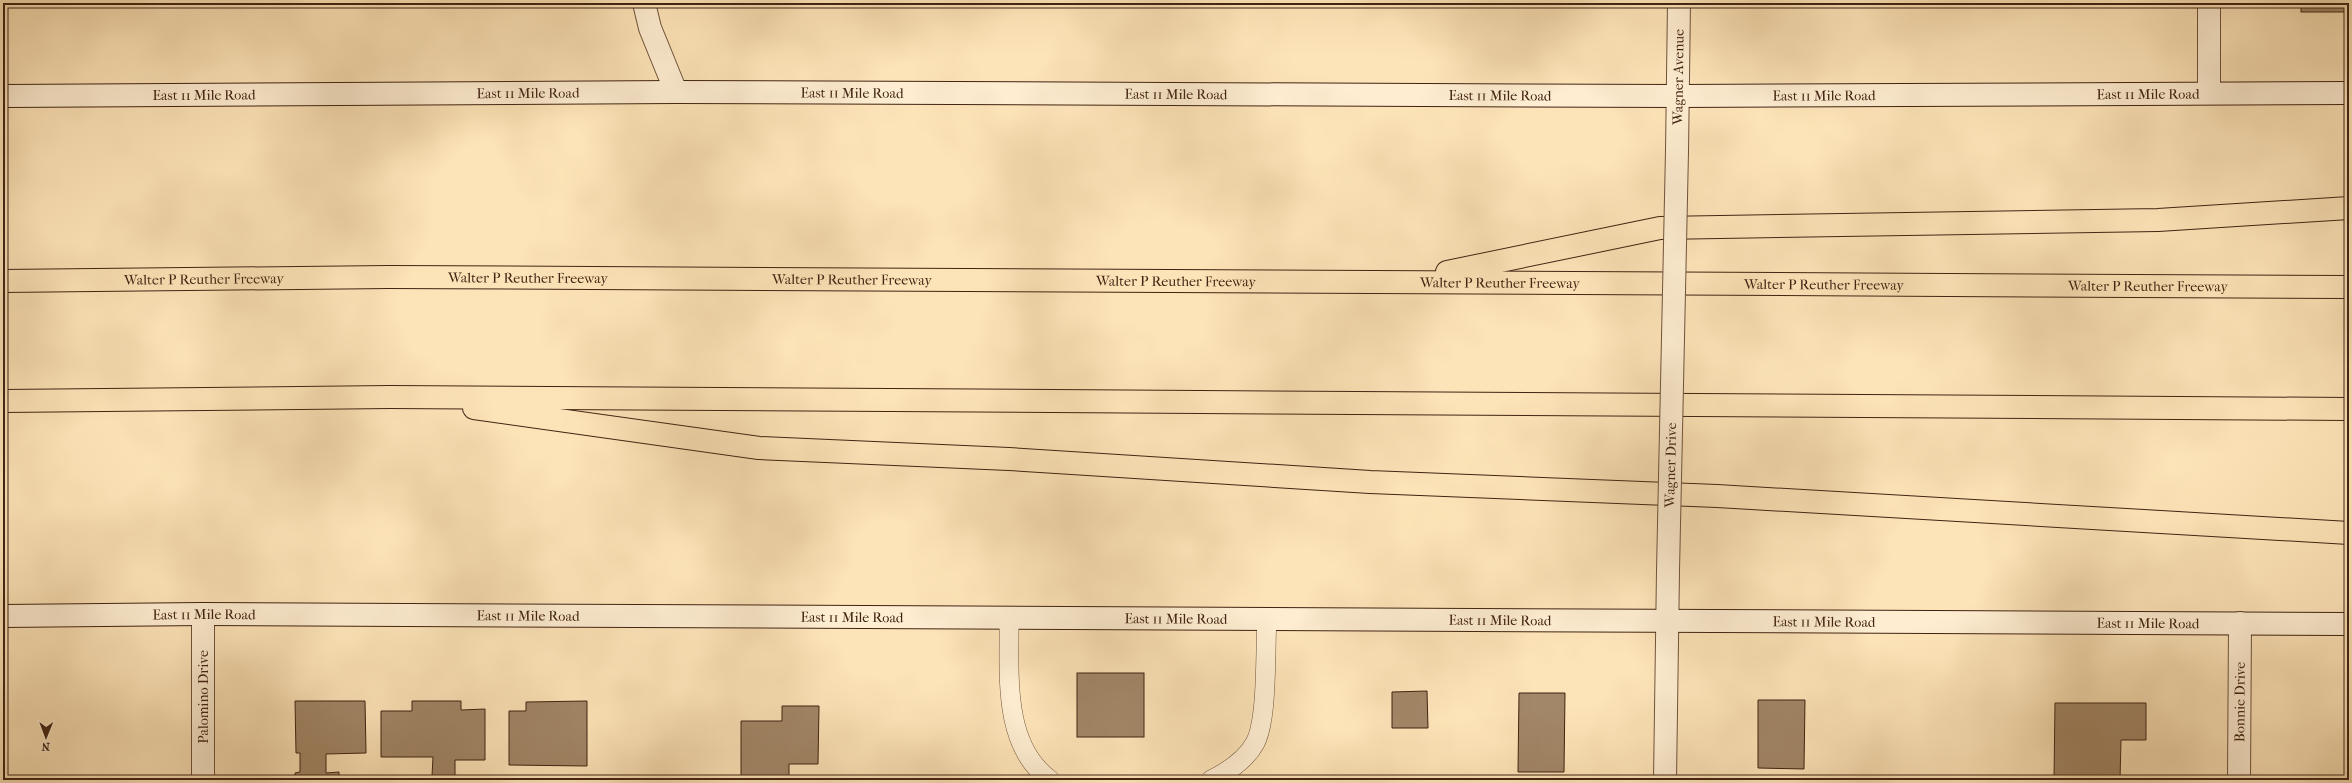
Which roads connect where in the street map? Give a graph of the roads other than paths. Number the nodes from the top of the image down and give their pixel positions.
1 (644, 3) edge
2 (1679, 3) edge
3 (2209, 3) edge
4 (676, 92) junction
5 (2209, 93) junction
6 (2349, 93) edge
7 (3, 96) edge
8 (1679, 96) junction
9 (1677, 151) joint
10 (2349, 208) edge
11 (3, 281) edge
12 (1405, 281) junction
13 (2349, 287) edge
14 (390, 397) junction
15 (3, 401) edge
16 (2349, 410) edge
17 (2349, 533) edge
18 (203, 614) junction
19 (3, 616) edge
20 (1009, 617) junction
21 (1267, 618) junction
22 (1669, 620) junction
23 (2240, 623) junction
24 (2349, 624) edge
25 (203, 780) edge
26 (1050, 780) edge
27 (1211, 780) edge
28 (1665, 780) edge
29 (2239, 780) edge

1 - 4 main road
2 - 8 main road, Wagner Avenue
3 - 5 main road
4 - 7 main road, East 11 Mile Road
4 - 8 main road, East 11 Mile Road
5 - 6 main road, East 11 Mile Road
5 - 8 main road, East 11 Mile Road
8 - 9 main road, Wagner Avenue
9 - 22 main road, Wagner Drive, bridge
10 - 12 highway
11 - 12 highway, Walter P Reuther Freeway
12 - 13 highway, Walter P Reuther Freeway
14 - 15 highway
14 - 16 highway
14 - 17 highway
18 - 19 main road, East 11 Mile Road
18 - 20 main road, East 11 Mile Road
18 - 25 main road, Palomino Drive
20 - 21 main road, East 11 Mile Road
20 - 26 lane
21 - 22 main road, East 11 Mile Road
21 - 27 lane
22 - 23 main road, East 11 Mile Road
22 - 28 main road, Wagner Drive
23 - 24 main road, East 11 Mile Road
23 - 29 main road, Bonnie Drive

